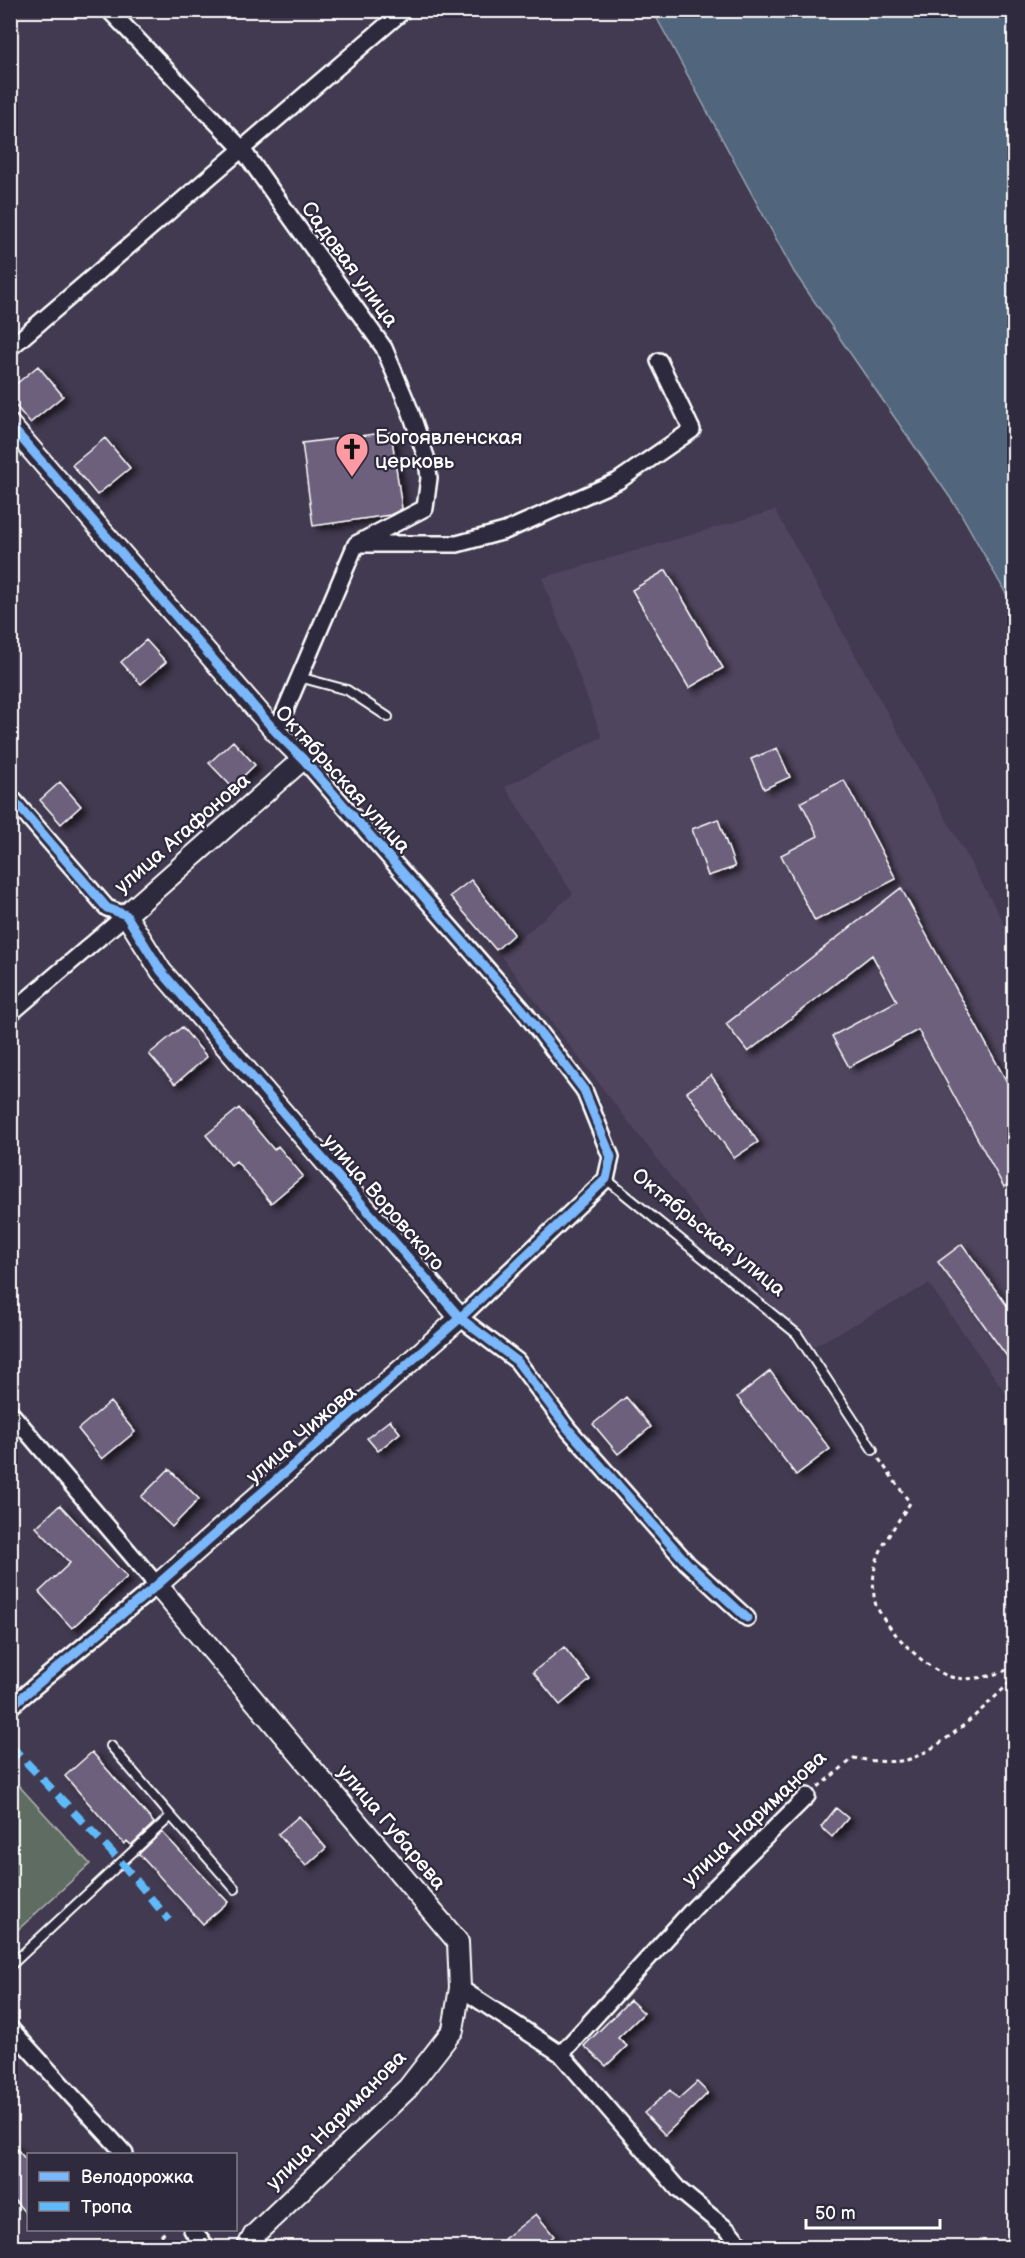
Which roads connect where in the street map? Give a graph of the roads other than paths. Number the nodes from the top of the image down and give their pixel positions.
1 (109, 10) edge
2 (404, 10) edge
3 (242, 149) junction
4 (10, 348) edge
5 (659, 361) dead end
6 (10, 424) edge
7 (356, 544) junction
8 (299, 677) junction
9 (388, 717) dead end
10 (276, 732) junction
11 (303, 759) junction
12 (10, 796) edge
13 (126, 915) junction
14 (10, 1014) edge
15 (606, 1179) junction
16 (460, 1318) junction
17 (10, 1412) edge
18 (873, 1450) road end
19 (156, 1585) junction
20 (747, 1618) dead end
21 (10, 1707) edge
22 (111, 1746) dead end
23 (807, 1796) road end
24 (171, 1816) junction
25 (235, 1889) dead end
26 (10, 1966) edge
27 (460, 1988) junction
28 (10, 2028) edge
29 (561, 2054) junction
30 (124, 2153) edge
31 (194, 2231) edge
32 (207, 2247) edge
33 (246, 2247) edge
34 (743, 2247) edge

1 - 3 street, Садовая улица
2 - 3 street
3 - 4 street
3 - 7 street, Садовая улица
5 - 7 street
6 - 10 street, Октябрьская улица
7 - 8 street
8 - 9 lane
8 - 10 street
10 - 11 street, Октябрьская улица
11 - 13 street, улица Агафонова
11 - 15 street, Октябрьская улица
12 - 13 street, улица Воровского
13 - 14 street, улица Агафонова
13 - 16 street, улица Воровского
15 - 16 street, улица Чижова
15 - 18 lane, Октябрьская улица
16 - 19 street, улица Чижова
16 - 20 street, улица Воровского
17 - 19 street, улица Губарева
19 - 21 street, улица Чижова
19 - 27 street, улица Губарева
22 - 24 lane
23 - 29 street, улица Нариманова
24 - 25 lane
24 - 26 lane
27 - 29 street
27 - 33 street, улица Нариманова
28 - 30 street
29 - 34 street
31 - 32 street

